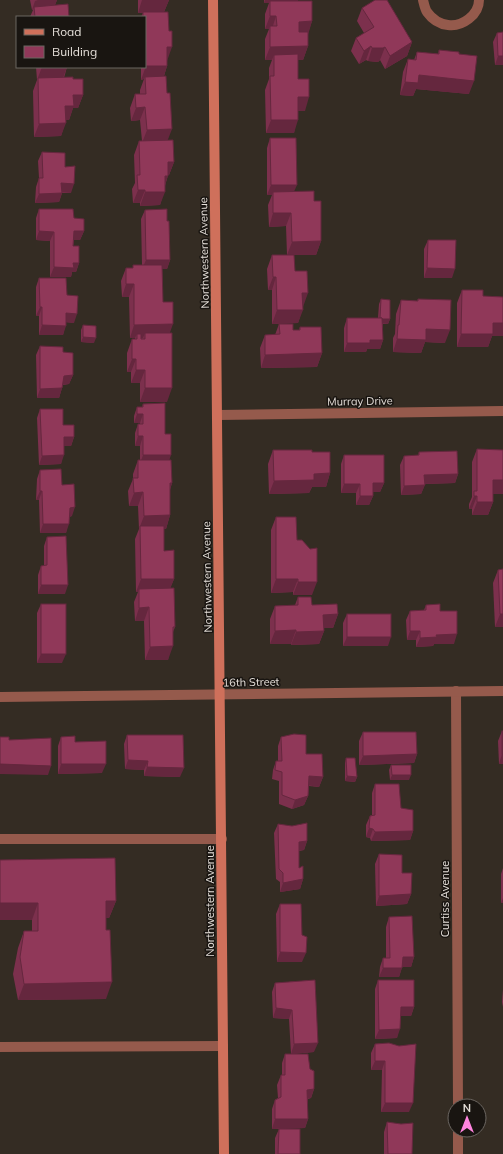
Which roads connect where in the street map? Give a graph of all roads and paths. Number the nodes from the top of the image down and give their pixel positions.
1 (213, 0) edge
2 (423, 0) edge
3 (479, 0) edge
4 (503, 412) edge
5 (218, 415) junction
6 (456, 691) junction
7 (503, 691) edge
8 (220, 694) junction
9 (0, 697) edge
10 (0, 839) edge
11 (222, 839) junction
12 (223, 1046) junction
13 (0, 1047) edge
14 (458, 1098) edge
15 (458, 1138) edge
16 (224, 1154) edge
17 (458, 1154) edge

1 - 5 street, Northwestern Avenue
2 - 3 street
4 - 5 street, Murray Drive
5 - 8 street, Northwestern Avenue
6 - 7 street, 16th Street
6 - 8 street, 16th Street
6 - 14 street, Curtiss Avenue
8 - 9 street, 16th Street
8 - 11 street, Northwestern Avenue
10 - 11 street
11 - 12 street, Northwestern Avenue
12 - 13 street
12 - 16 street, Northwestern Avenue
15 - 17 street

